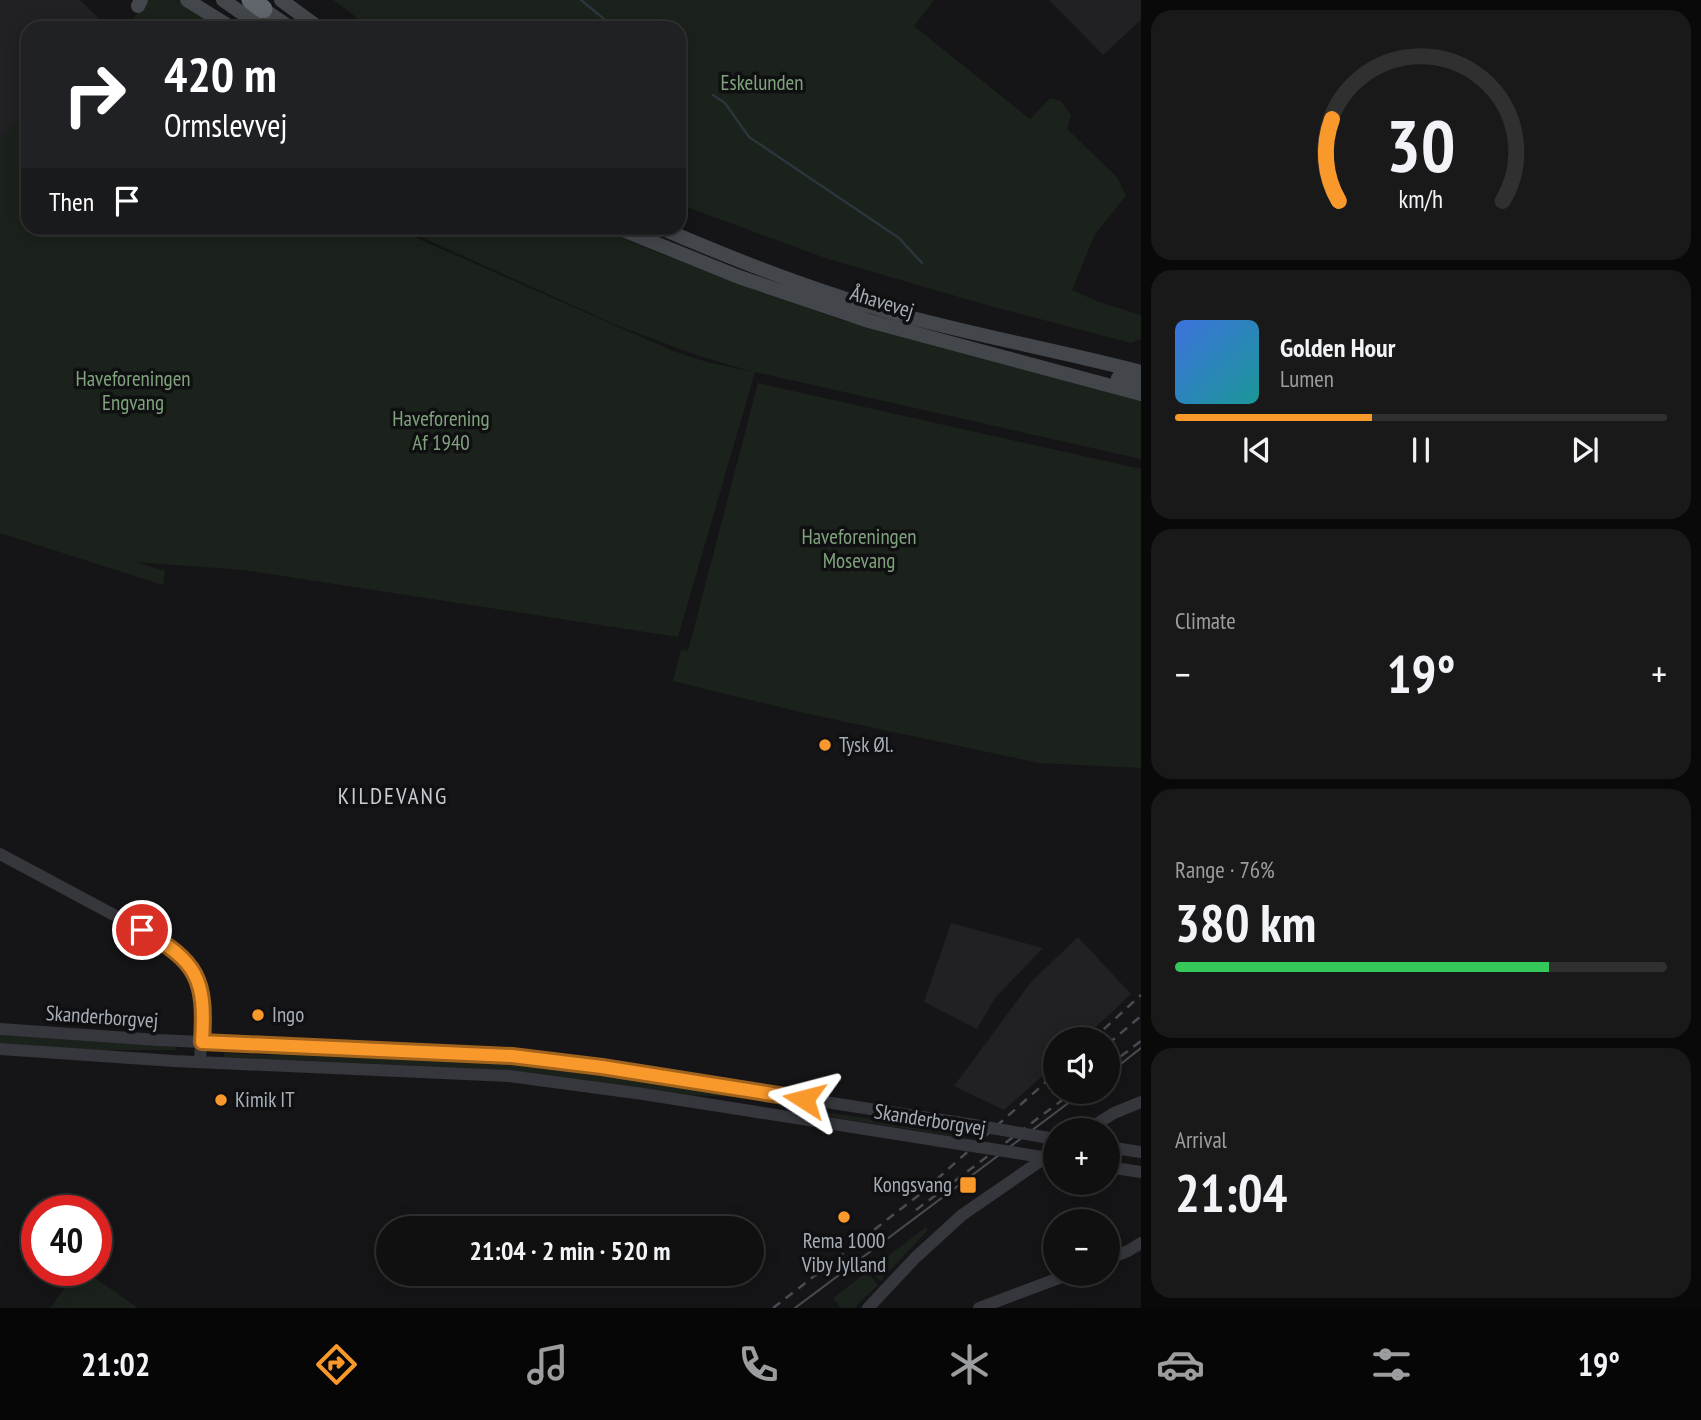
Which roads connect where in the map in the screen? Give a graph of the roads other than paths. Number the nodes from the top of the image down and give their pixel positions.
1 (187, 0) edge
2 (223, 0) edge
3 (296, 0) edge
4 (264, 9) edge
5 (221, 21) edge
6 (281, 21) edge
7 (298, 21) edge
8 (321, 21) edge
9 (635, 235) edge
10 (678, 235) edge
11 (966, 348) junction
12 (1141, 372) edge
13 (1141, 383) edge
14 (1141, 394) edge
15 (0, 854) edge
16 (0, 1029) edge
17 (202, 1042) junction
18 (0, 1049) edge
19 (200, 1062) junction
20 (804, 1099) junction
21 (1141, 1102) edge
22 (1106, 1118) edge
23 (799, 1119) junction
24 (1043, 1137) edge
25 (1120, 1149) edge
26 (1141, 1152) edge
27 (1043, 1157) edge
28 (1043, 1159) edge
29 (1120, 1169) edge
30 (1141, 1172) edge
31 (1141, 1243) edge
32 (1120, 1254) edge
33 (1043, 1284) edge
34 (868, 1308) edge
35 (979, 1308) edge

1 - 5 main road
2 - 4 main road
3 - 8 main road
4 - 6 main road
4 - 7 main road
9 - 11 main road, Åhavevej
10 - 12 main road, Åhavevej
11 - 13 main road
11 - 14 main road, Åhavevej
15 - 17 street
16 - 17 street, Skanderborgvej
17 - 19 street
17 - 20 street, Skanderborgvej
18 - 19 street, Skanderborgvej
19 - 23 street, Skanderborgvej
20 - 23 street
20 - 24 street, Skanderborgvej, bridge
21 - 22 street
23 - 27 street, Skanderborgvej, bridge
25 - 26 street
28 - 34 street
29 - 30 street
31 - 32 street
33 - 35 street

